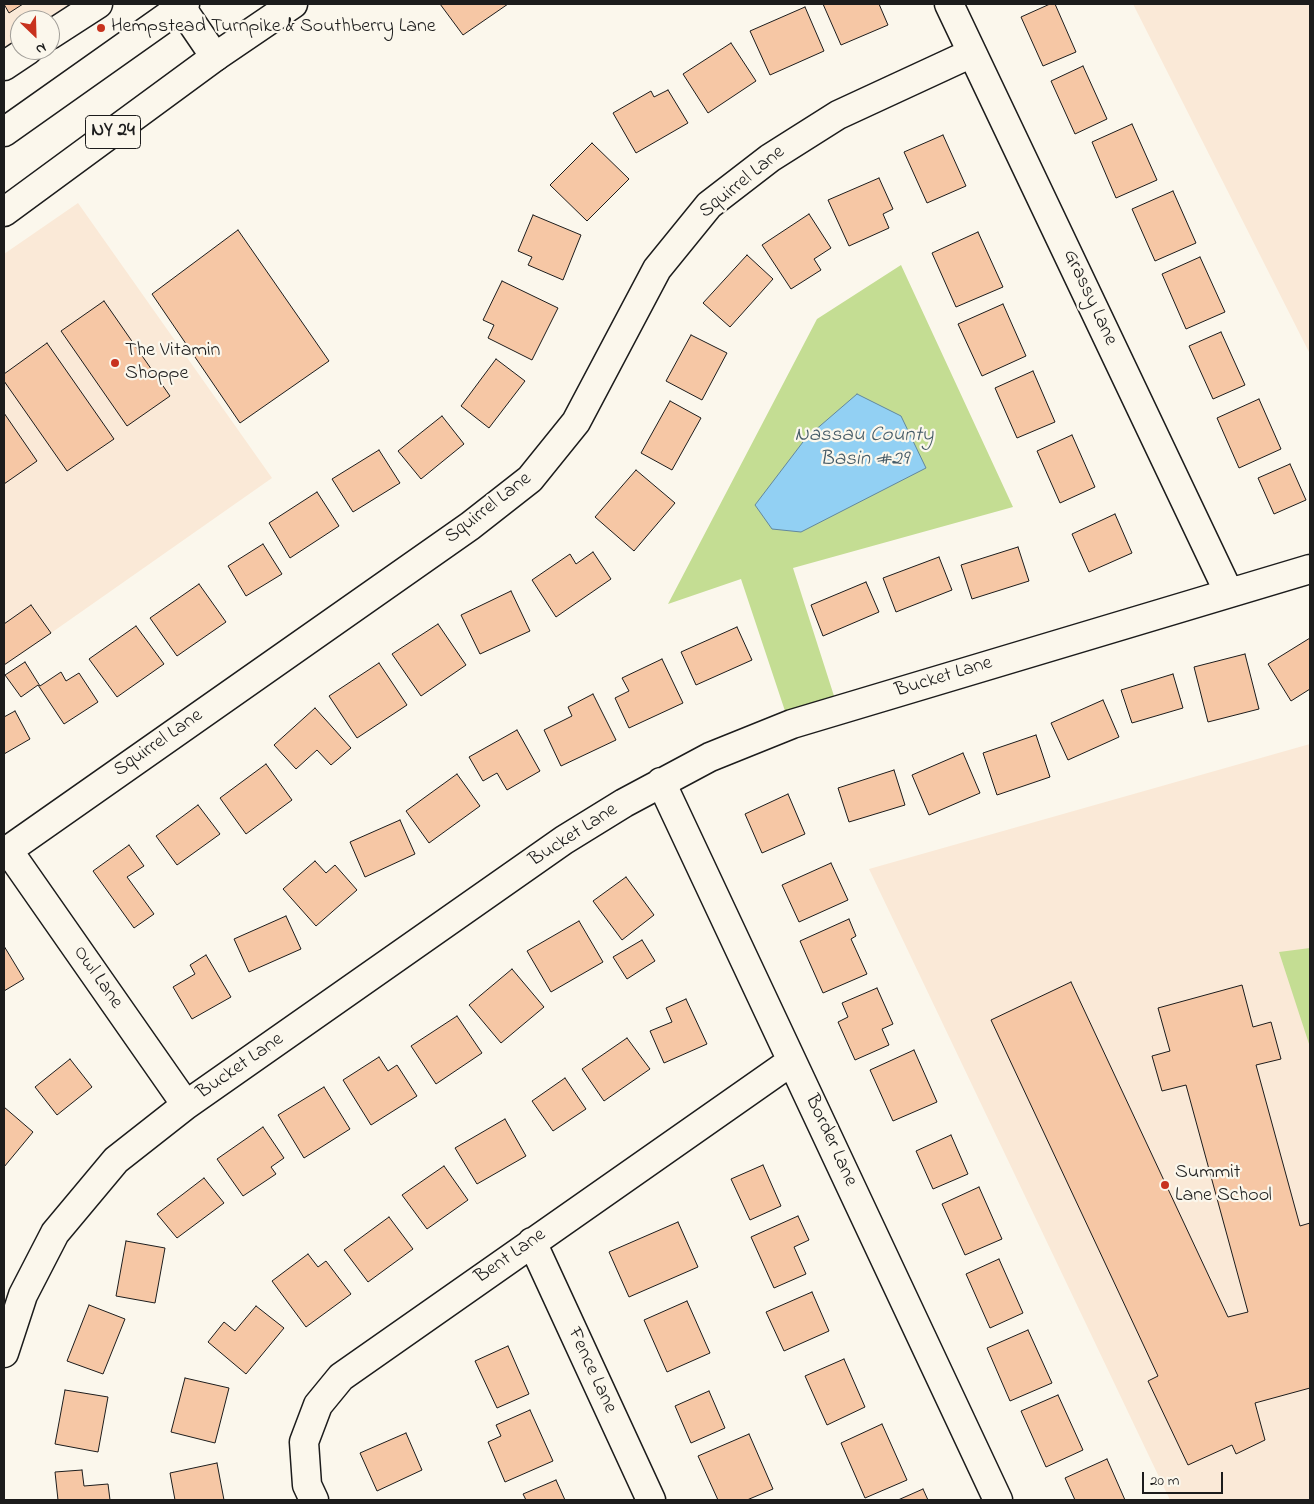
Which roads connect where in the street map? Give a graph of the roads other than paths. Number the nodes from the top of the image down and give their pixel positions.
1 (98, 4) edge
2 (294, 4) edge
3 (949, 4) edge
4 (181, 5) edge
5 (60, 29) edge
6 (972, 53) junction
7 (110, 56) junction
8 (215, 57) junction
9 (4, 114) edge
10 (4, 132) edge
11 (4, 212) edge
12 (1310, 568) edge
13 (1229, 593) junction
14 (661, 782) junction
15 (6, 852) edge
16 (792, 1061) junction
17 (186, 1106) junction
18 (532, 1242) junction
19 (4, 1353) edge
20 (314, 1500) edge
21 (651, 1500) edge
22 (998, 1500) edge

1 - 5 street
2 - 8 street, NY 24
3 - 6 street, Grassy Lane
4 - 7 street
4 - 8 street
6 - 13 street, Grassy Lane
6 - 15 street, Squirrel Lane
7 - 9 street
7 - 10 street
8 - 11 street, NY 24
12 - 13 street, Bucket Lane
13 - 14 street, Bucket Lane
14 - 16 street, Border Lane
14 - 17 street, Bucket Lane
15 - 17 street, Owl Lane
16 - 18 street, Bent Lane
16 - 22 street, Border Lane
17 - 19 street, Bucket Lane
18 - 20 street, Bent Lane
18 - 21 street, Fence Lane

